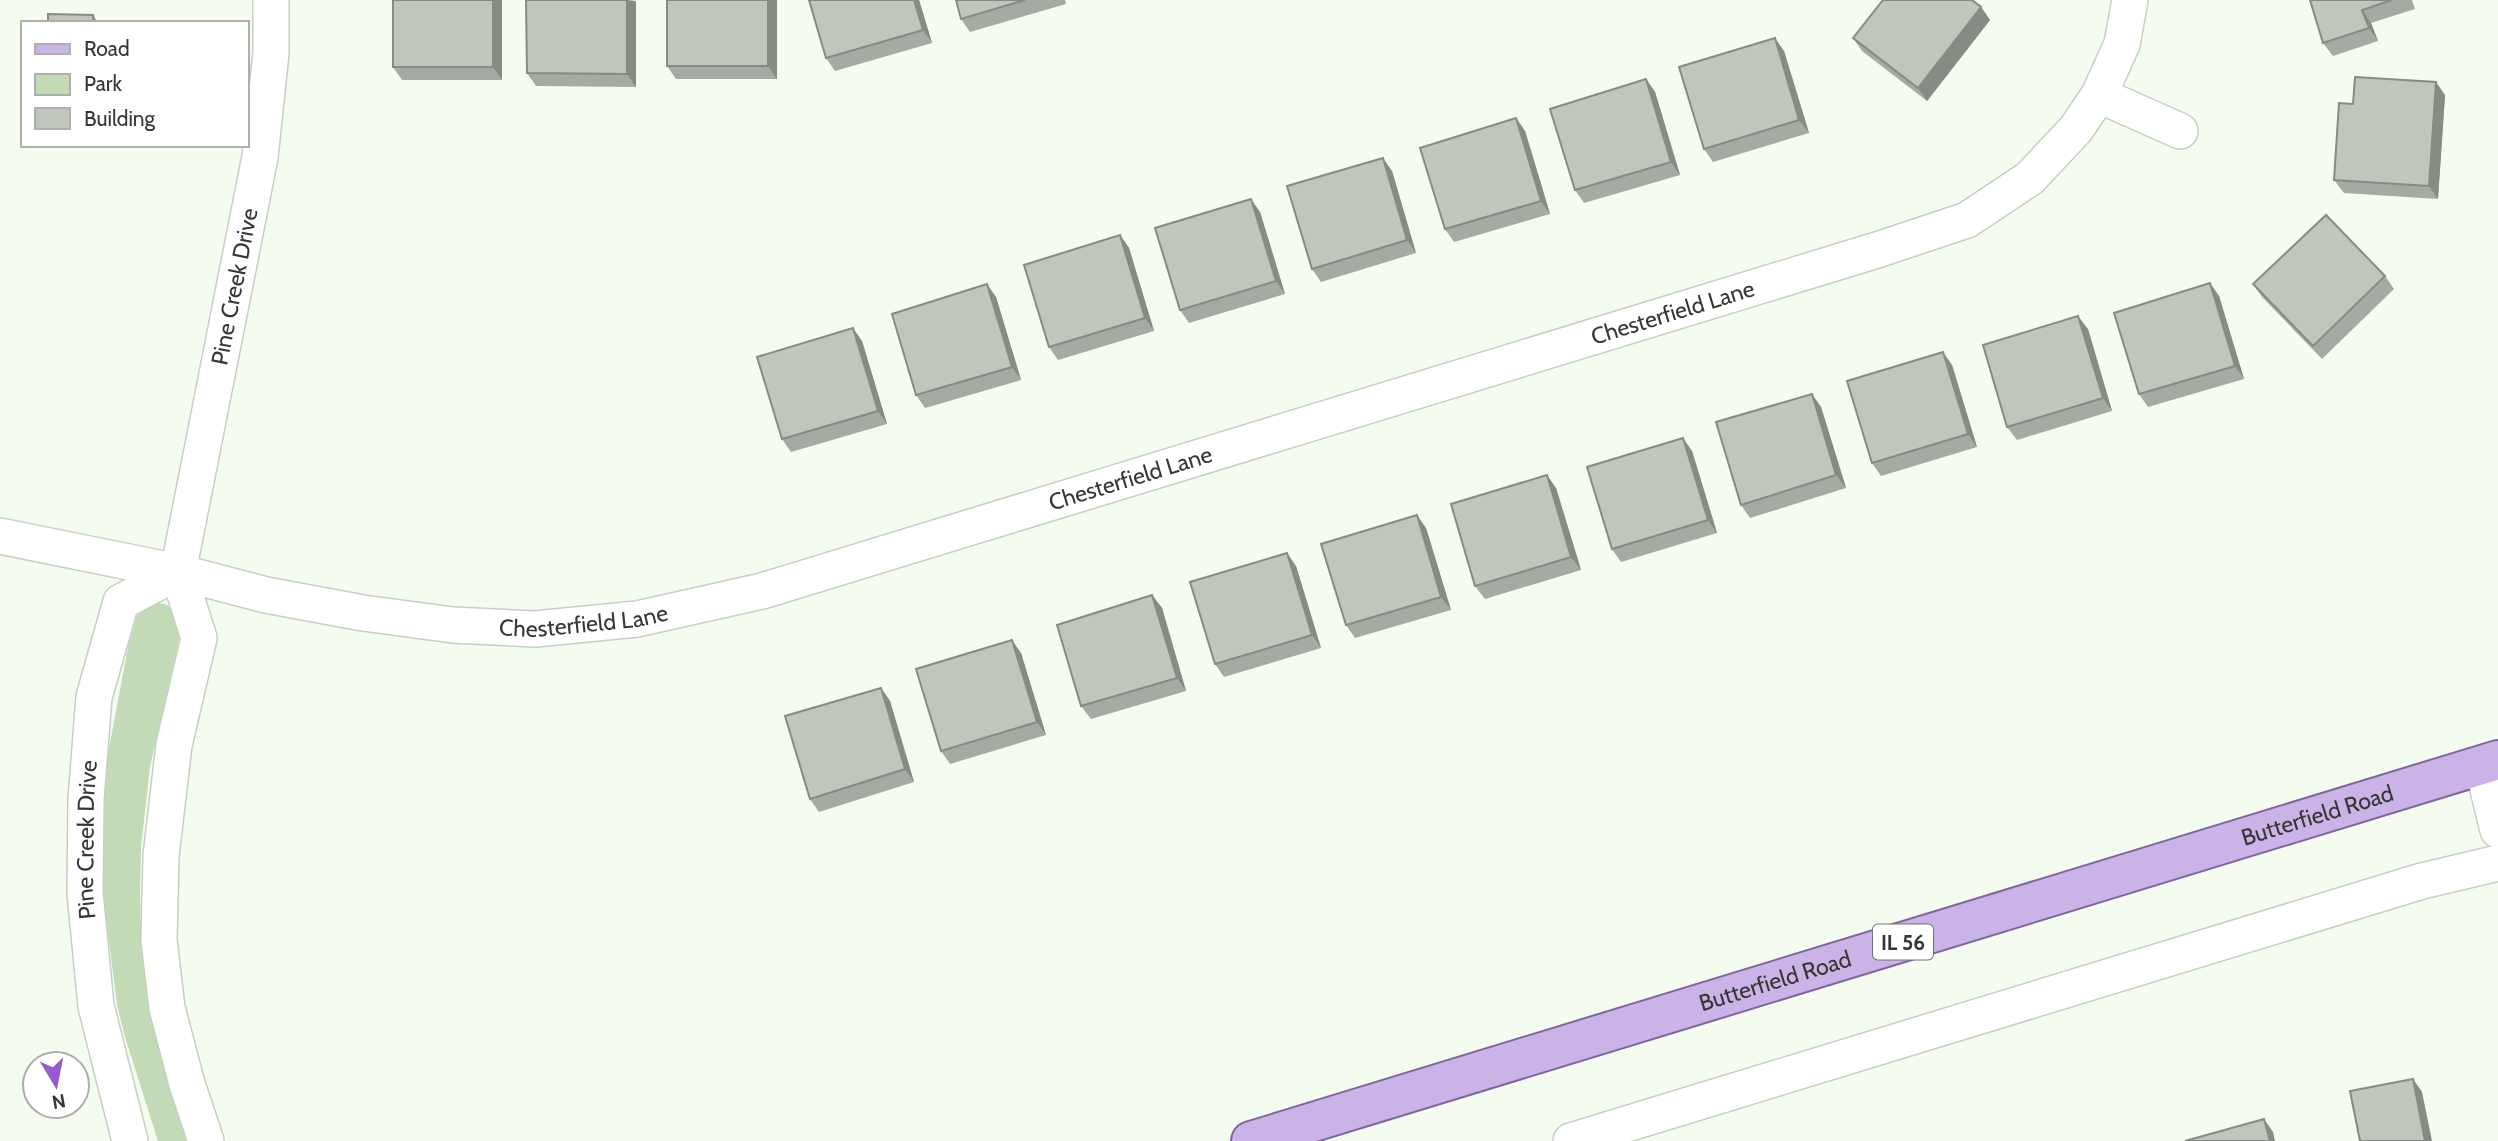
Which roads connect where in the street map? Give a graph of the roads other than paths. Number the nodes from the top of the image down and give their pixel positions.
1 (271, 0) edge
2 (2130, 0) edge
3 (2099, 95) junction
4 (2180, 131) dead end
5 (0, 536) edge
6 (178, 572) junction
7 (2490, 763) edge
8 (2498, 830) edge
9 (2498, 863) edge
10 (1326, 1130) edge
11 (130, 1141) edge
12 (206, 1141) edge
13 (1251, 1141) edge
14 (1571, 1141) edge

1 - 6 street, Pine Creek Drive
2 - 3 street, Chesterfield Lane
3 - 4 street
3 - 6 street, Chesterfield Lane
5 - 6 street, Chesterfield Lane
6 - 11 street, Pine Creek Drive
6 - 12 street, Pine Creek Drive
7 - 8 street
7 - 10 main road, Butterfield Road / IL 56
9 - 14 street
10 - 13 main road, Butterfield Road / IL 56

